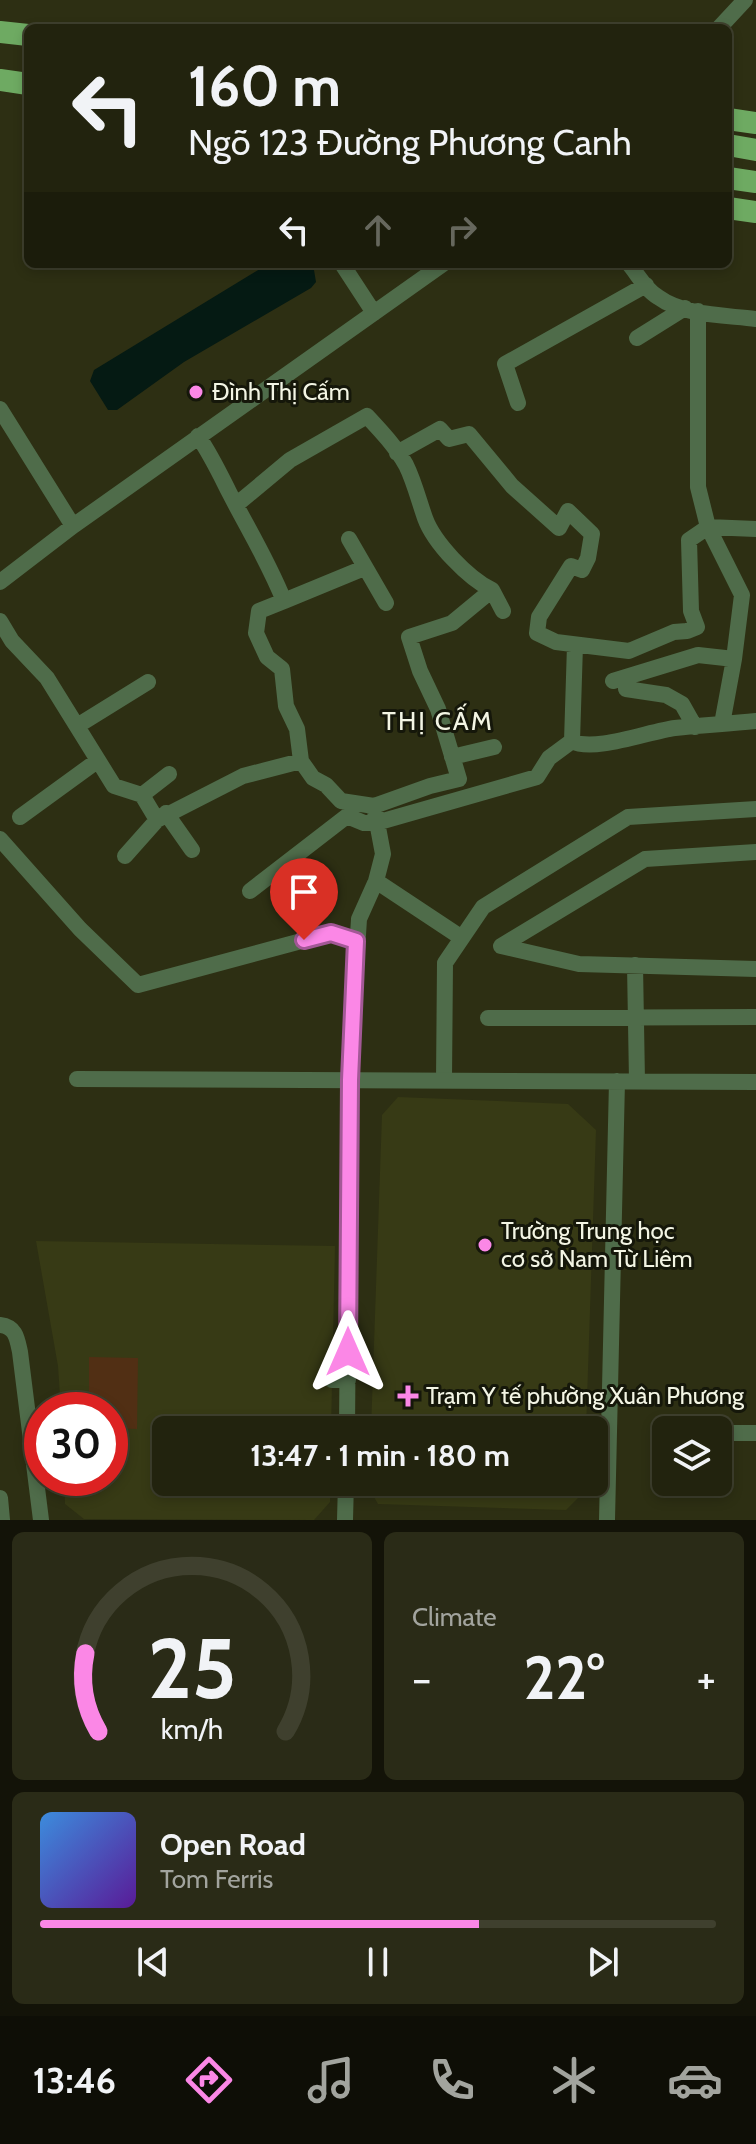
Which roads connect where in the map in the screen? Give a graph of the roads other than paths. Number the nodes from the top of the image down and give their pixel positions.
1 (745, 0) edge
2 (723, 24) edge
3 (0, 32) edge
4 (24, 35) edge
5 (0, 80) edge
6 (24, 83) edge
7 (732, 120) edge
8 (756, 123) edge
9 (732, 146) edge
10 (756, 150) edge
11 (732, 179) edge
12 (756, 182) edge
13 (732, 209) edge
14 (756, 212) edge
15 (345, 268) edge
16 (437, 268) edge
17 (632, 268) edge
18 (646, 285) junction
19 (692, 310) junction
20 (374, 313) junction
21 (756, 319) edge
22 (637, 338) dead end
23 (518, 403) dead end
24 (0, 409) edge
25 (198, 436) junction
26 (397, 453) junction
27 (236, 505) junction
28 (73, 526) junction
29 (708, 527) junction
30 (756, 529) edge
31 (349, 539) dead end
32 (364, 568) junction
33 (0, 582) edge
34 (492, 590) junction
35 (284, 601) junction
36 (386, 603) dead end
37 (503, 611) dead end
38 (0, 621) edge
39 (575, 645) junction
40 (734, 659) junction
41 (148, 682) dead end
42 (756, 721) edge
43 (722, 724) junction
44 (77, 726) junction
45 (695, 727) junction
46 (572, 741) junction
47 (494, 747) dead end
48 (452, 757) junction
49 (97, 761) junction
50 (301, 761) junction
51 (169, 774) dead end
52 (142, 795) junction
53 (341, 801) junction
54 (756, 809) edge
55 (375, 814) junction
56 (162, 816) junction
57 (20, 817) dead end
58 (343, 818) junction
59 (0, 839) edge
60 (192, 850) dead end
61 (756, 852) edge
62 (125, 856) dead end
63 (376, 881) junction
64 (250, 891) dead end
65 (462, 938) junction
66 (356, 941) junction
67 (635, 965) junction
68 (756, 969) edge
69 (636, 1017) junction
70 (756, 1017) edge
71 (488, 1018) dead end
72 (77, 1079) dead end
73 (350, 1080) junction
74 (444, 1080) junction
75 (617, 1081) junction
76 (637, 1081) junction
77 (756, 1082) edge
78 (0, 1325) edge
79 (345, 1416) edge
80 (732, 1433) edge
81 (756, 1433) edge
82 (346, 1496) edge
83 (0, 1498) edge
84 (2, 1520) edge
85 (41, 1520) edge
86 (345, 1520) edge
87 (607, 1520) edge

1 - 2 street
3 - 4 main road
5 - 6 main road
7 - 8 main road
9 - 10 main road
11 - 12 main road
13 - 14 main road
15 - 20 street
16 - 20 street
17 - 18 street
18 - 19 street
18 - 23 street
19 - 21 street
19 - 22 street
19 - 29 street
20 - 25 street
24 - 28 street
25 - 27 street
25 - 28 street
26 - 27 street
26 - 34 street
26 - 39 street
27 - 35 street
28 - 33 street
29 - 30 street
29 - 39 street
29 - 40 street
31 - 32 street
32 - 35 street
32 - 36 street
34 - 37 street
34 - 48 street
35 - 50 street
38 - 44 street
39 - 46 street
40 - 43 street
40 - 45 street
41 - 44 street
42 - 43 street
43 - 45 street
44 - 49 street
45 - 46 street
46 - 55 street
47 - 48 street
48 - 55 street
49 - 52 street
49 - 57 street
50 - 53 street
50 - 56 street
51 - 52 street
52 - 56 street
53 - 55 street
53 - 58 street
54 - 65 street
55 - 58 street
55 - 63 street
56 - 60 street
56 - 62 street
58 - 64 street
59 - 66 street
61 - 67 street
63 - 65 street
63 - 66 street
65 - 74 street
66 - 73 street
67 - 68 street
67 - 69 street
69 - 70 street
69 - 71 street
69 - 76 street
72 - 73 street
73 - 74 street
73 - 79 street
74 - 75 street
75 - 76 street
75 - 87 street
76 - 77 street
78 - 85 street
80 - 81 street
82 - 86 street
83 - 84 street

